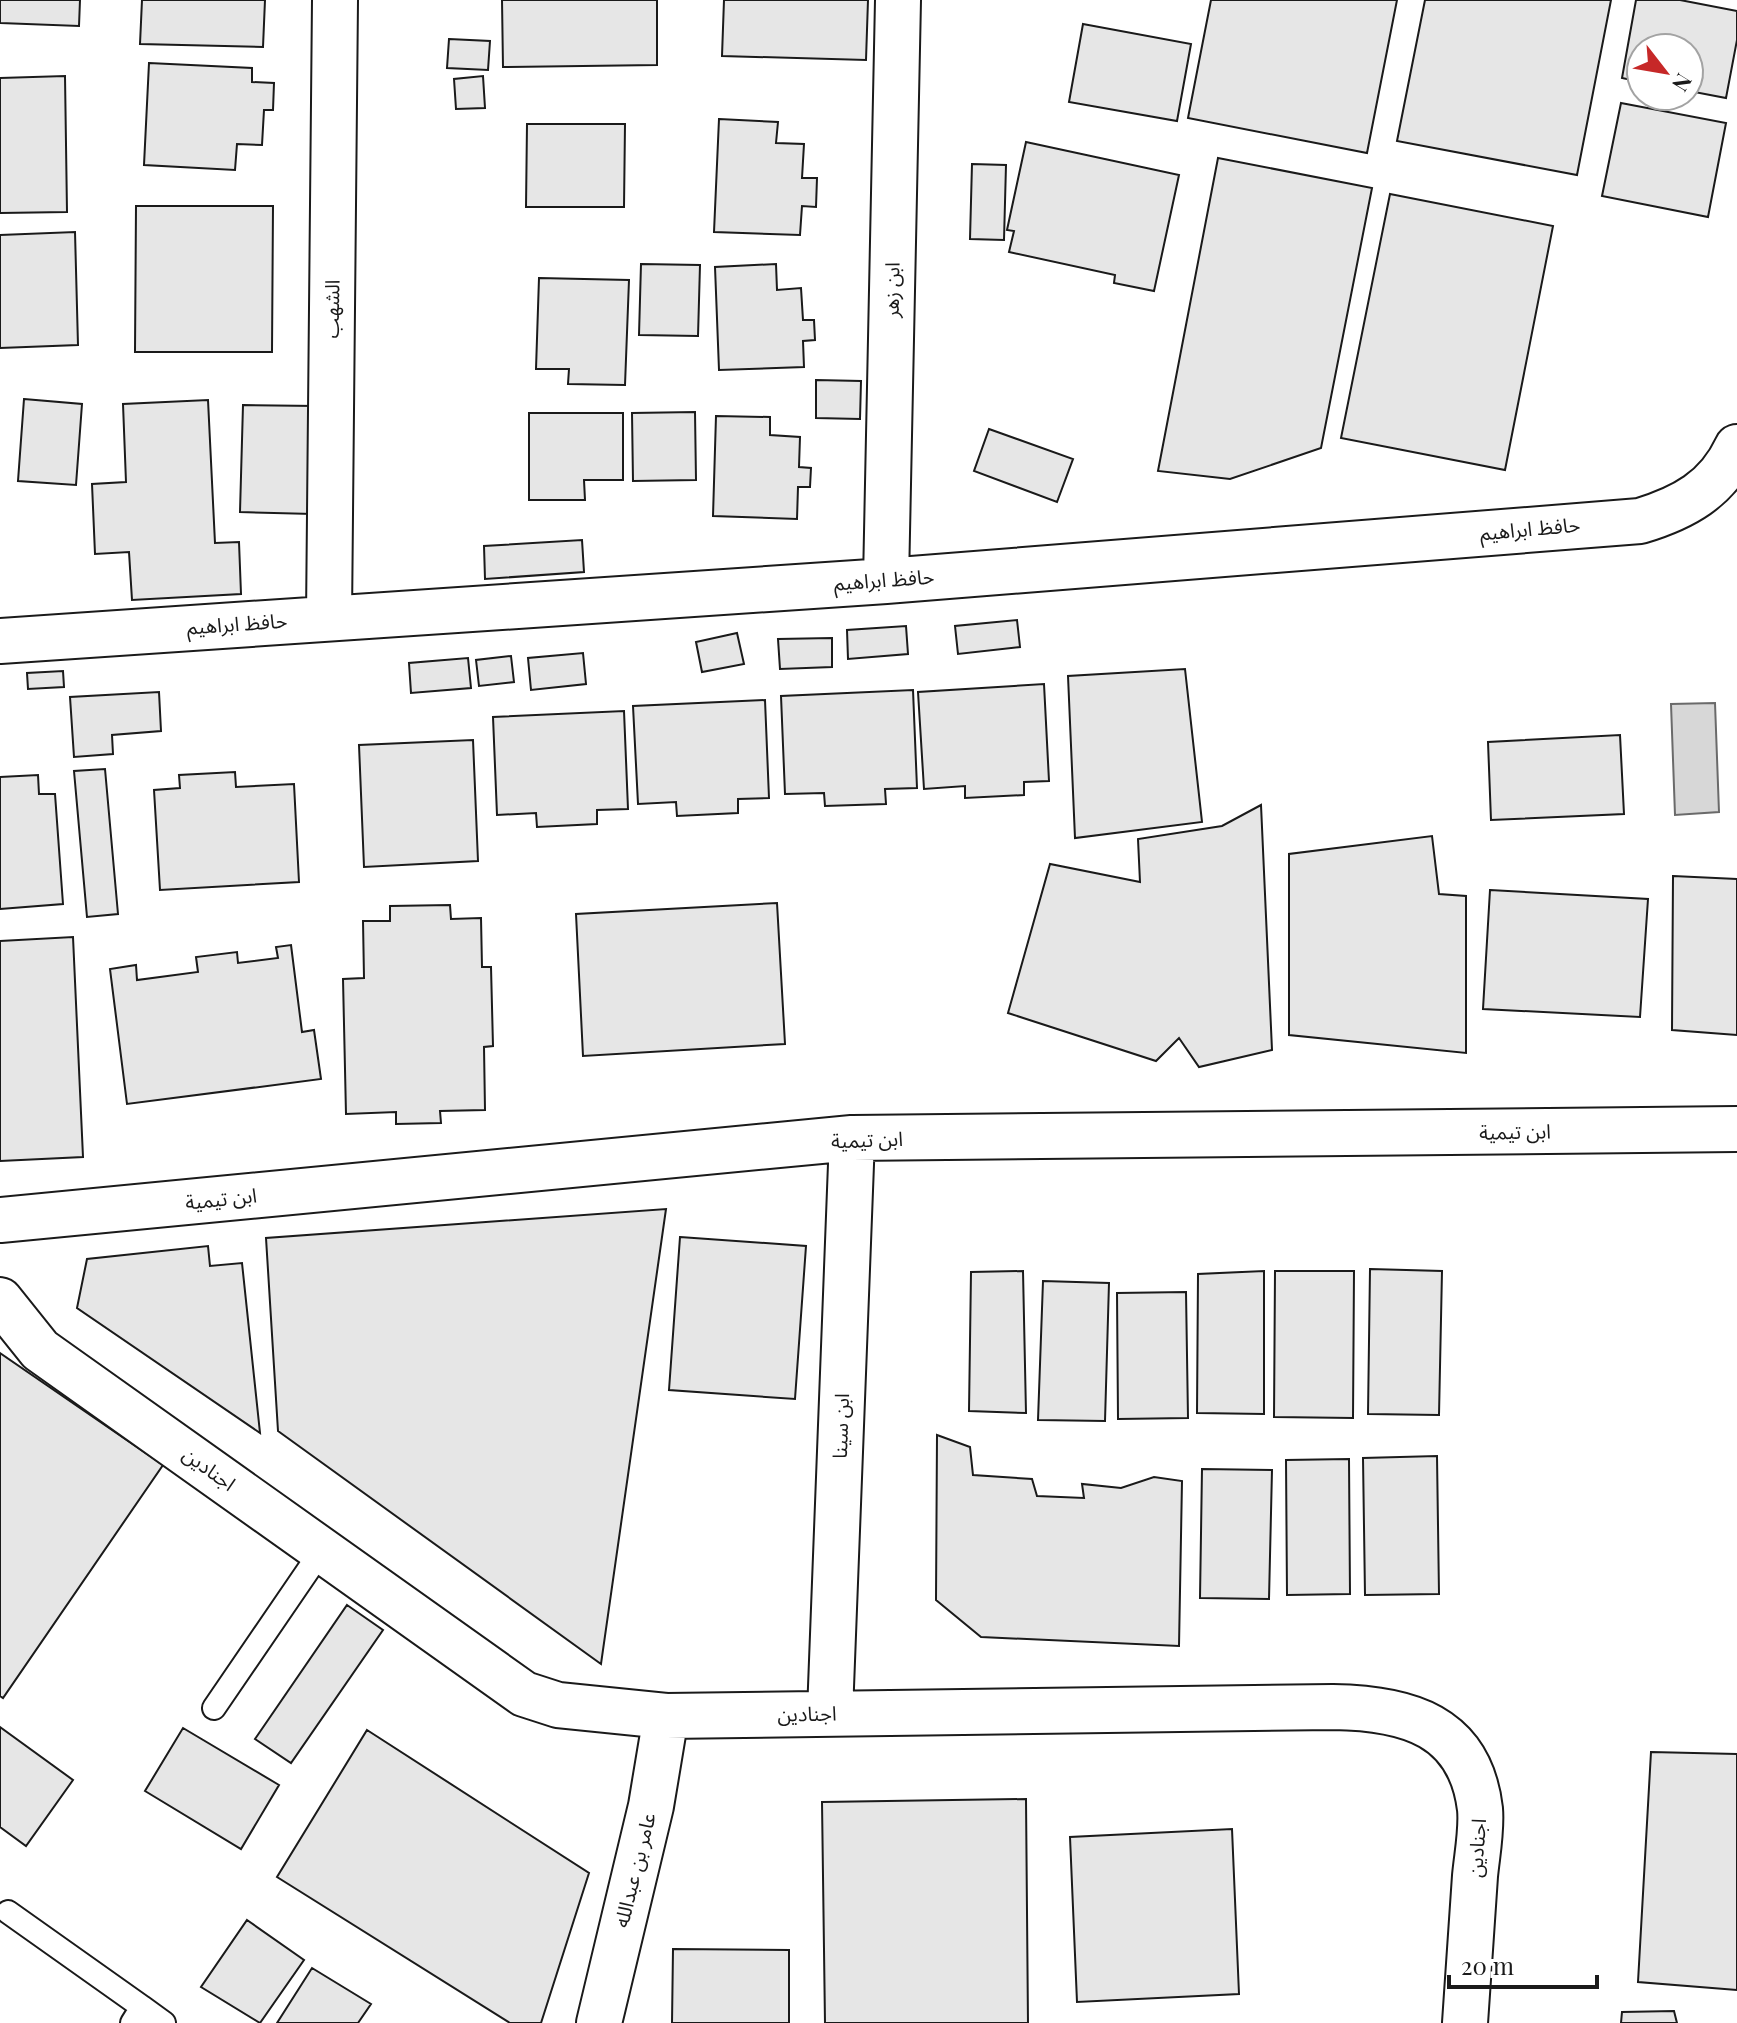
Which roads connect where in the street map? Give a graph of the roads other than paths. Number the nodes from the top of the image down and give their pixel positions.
1 (335, 0) edge
2 (898, 0) edge
3 (1737, 447) edge
4 (886, 581) junction
5 (329, 617) junction
6 (0, 641) edge
7 (1737, 1129) edge
8 (852, 1138) junction
9 (0, 1220) edge
10 (0, 1300) edge
11 (322, 1550) junction
12 (214, 1708) dead end
13 (830, 1713) junction
14 (666, 1716) junction
15 (8, 1912) dead end
16 (137, 2015) edge
17 (164, 2023) edge
18 (599, 2023) edge
19 (1465, 2023) edge

1 - 5 street, الشهب
2 - 4 street, ابن زهر
3 - 4 street, حافظ ابراهيم
4 - 5 street, حافظ ابراهيم
5 - 6 street, حافظ ابراهيم
7 - 8 street, ابن تيمية
8 - 9 street, ابن تيمية
8 - 13 street, ابن سينا
10 - 11 street, اجنادين
11 - 12 lane
11 - 14 street, اجنادين
13 - 14 street, اجنادين
13 - 19 street, اجنادين
14 - 18 street, عامر بن عبدالله
15 - 16 lane
16 - 17 lane

